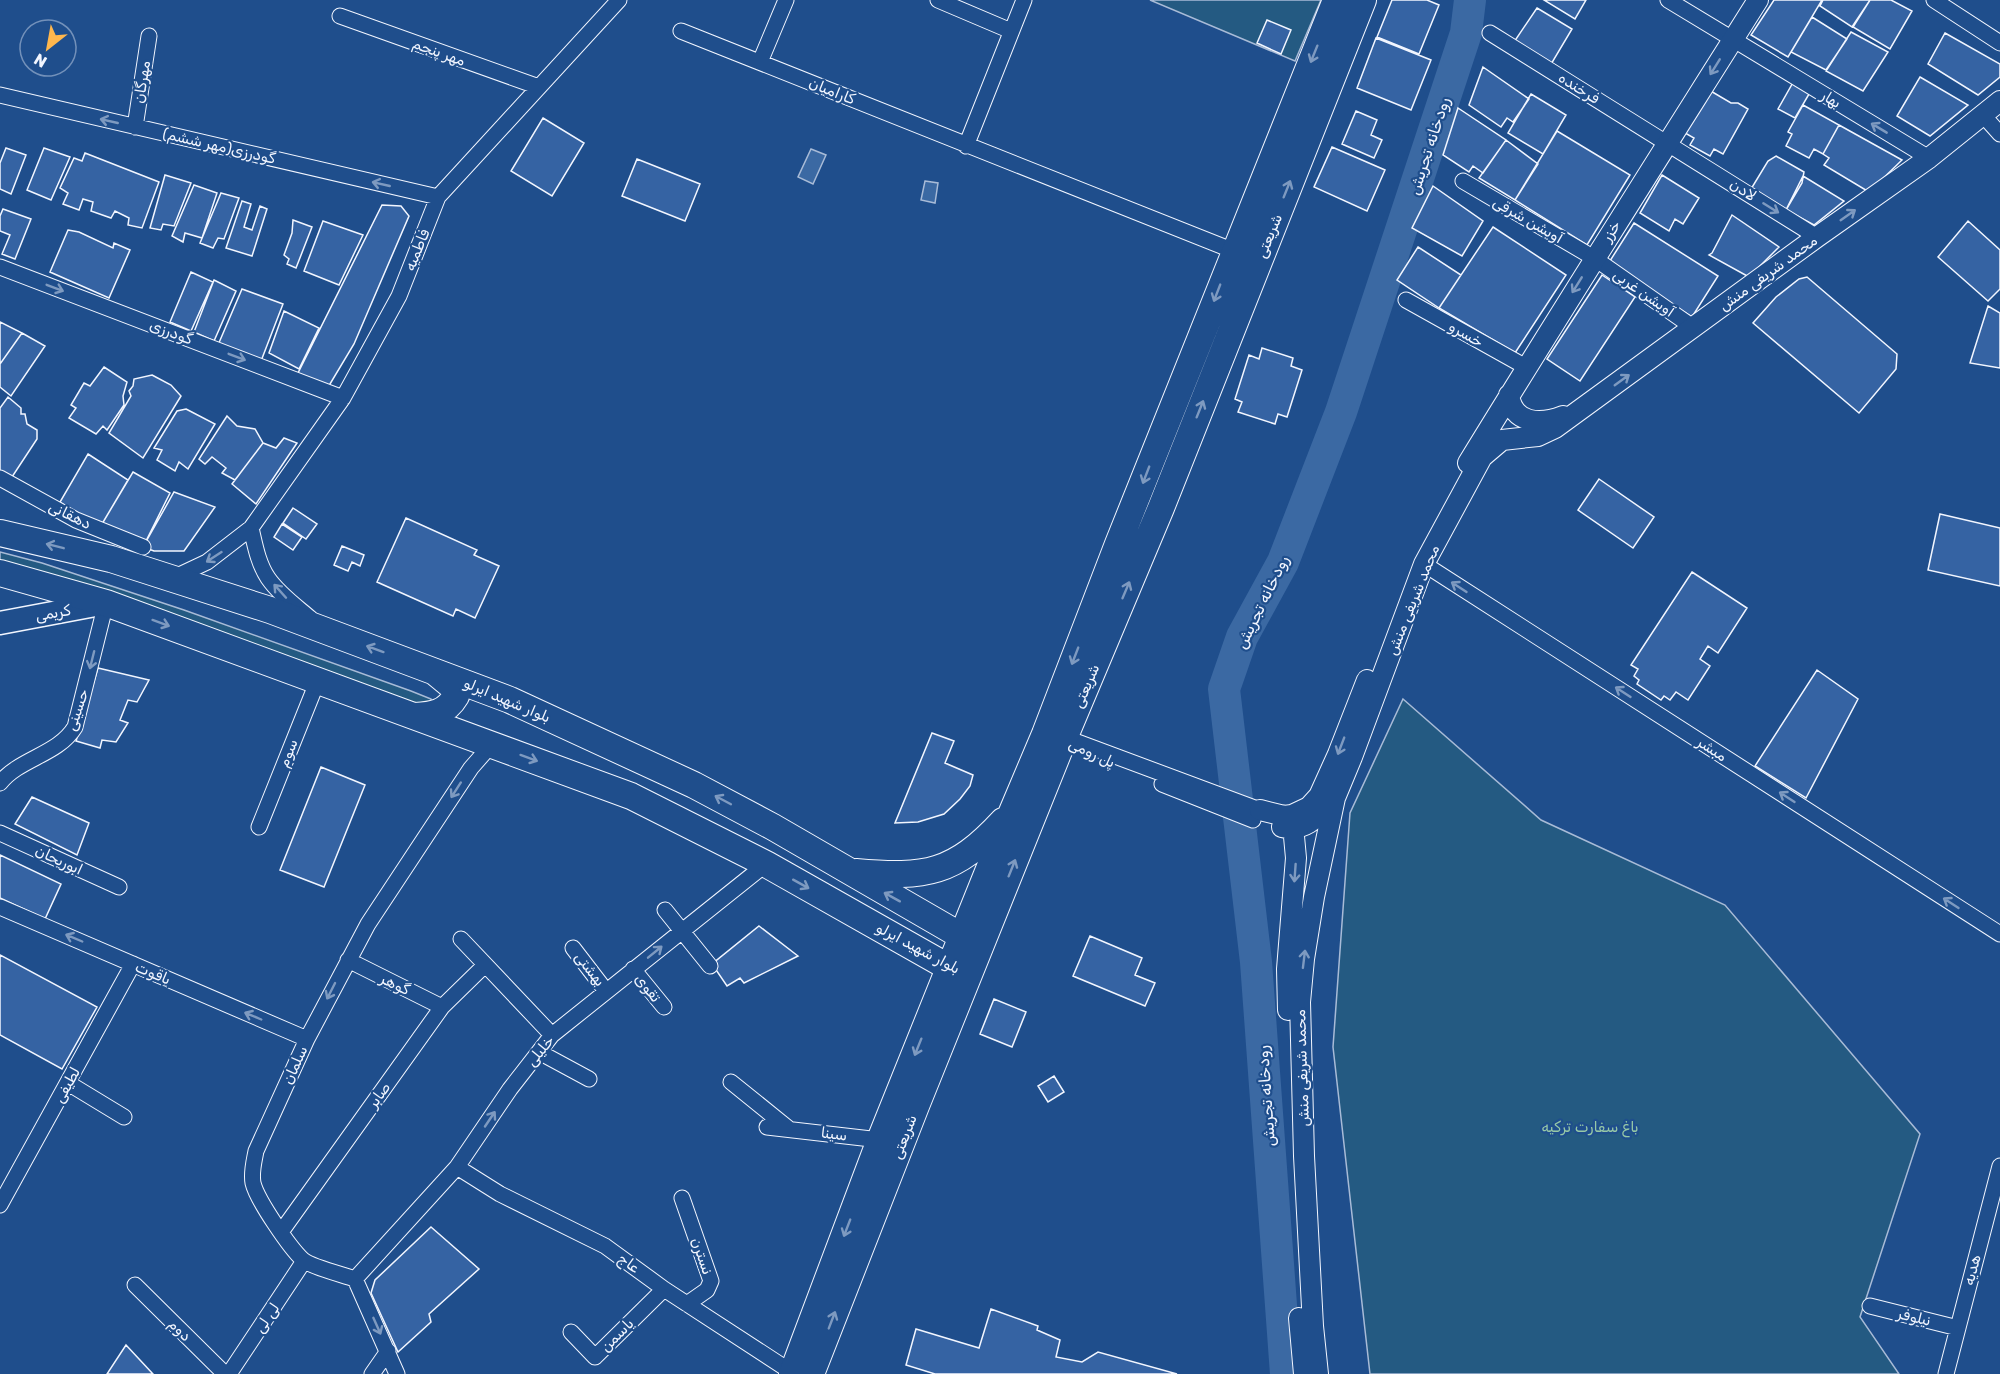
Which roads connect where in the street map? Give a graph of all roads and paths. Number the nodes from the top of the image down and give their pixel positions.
1 (619, 0) edge
2 (786, 0) edge
3 (938, 0) edge
4 (1024, 0) edge
5 (1336, 0) edge
6 (1364, 0) edge
7 (1668, 0) edge
8 (1758, 0) edge
9 (1934, 0) edge
10 (340, 16) dead end
11 (681, 31) dead end
12 (1011, 31) junction
13 (1490, 33) dead end
14 (149, 36) dead end
15 (1733, 39) junction
16 (2000, 43) edge
17 (760, 62) junction
18 (539, 87) junction
19 (0, 95) edge
20 (2000, 101) edge
21 (1983, 115) junction
22 (135, 127) junction
23 (2000, 134) edge
24 (1668, 143) junction
25 (966, 146) junction
26 (1929, 158) junction
27 (1463, 181) dead end
28 (438, 197) junction
29 (1817, 237) junction
30 (1234, 251) junction
31 (1594, 258) junction
32 (0, 267) edge
33 (1407, 300) dead end
34 (1694, 328) junction
35 (1526, 367) junction
36 (1509, 395) junction
37 (343, 398) junction
38 (1588, 405) junction
39 (1467, 463) joint
40 (0, 478) edge
41 (251, 528) junction
42 (0, 533) edge
43 (143, 548) dead end
44 (1424, 564) junction
45 (0, 573) edge
46 (173, 578) junction
47 (106, 603) junction
48 (0, 623) edge
49 (324, 630) junction
50 (430, 669) junction
51 (318, 680) junction
52 (415, 717) junction
53 (1063, 741) junction
54 (492, 744) junction
55 (0, 783) edge
56 (1327, 797) junction
57 (1012, 812) junction
58 (1257, 815) joint
59 (1293, 822) junction
60 (259, 827) dead end
61 (0, 833) edge
62 (766, 864) junction
63 (847, 871) junction
64 (118, 887) dead end
65 (0, 907) edge
66 (665, 910) dead end
67 (681, 931) junction
68 (2000, 934) edge
69 (461, 939) dead end
70 (972, 941) junction
71 (573, 948) dead end
72 (348, 960) junction
73 (133, 964) junction
74 (485, 965) junction
75 (710, 966) dead end
76 (633, 969) junction
77 (960, 971) junction
78 (606, 991) junction
79 (442, 1007) junction
80 (664, 1007) dead end
81 (552, 1035) junction
82 (307, 1039) junction
83 (538, 1052) junction
84 (589, 1079) dead end
85 (730, 1082) dead end
86 (68, 1083) junction
87 (123, 1117) dead end
88 (767, 1127) dead end
89 (788, 1128) junction
90 (880, 1140) junction
91 (2000, 1166) edge
92 (457, 1167) junction
93 (682, 1198) dead end
94 (0, 1205) edge
95 (281, 1232) junction
96 (304, 1261) junction
97 (355, 1279) junction
98 (135, 1286) dead end
99 (663, 1289) junction
100 (687, 1304) junction
101 (1870, 1306) dead end
102 (1958, 1328) junction
103 (571, 1332) dead end
104 (388, 1351) junction
105 (225, 1374) edge
106 (229, 1374) edge
107 (372, 1374) edge
108 (397, 1374) edge
109 (798, 1374) edge
110 (1304, 1374) edge
111 (1318, 1374) edge
112 (1946, 1374) edge

1 - 18 street, فاطمیه
2 - 17 street
3 - 12 street
4 - 12 street
5 -> 30 main road, شریعتی
53 -> 6 main road, شریعتی
7 - 15 street, بهار
8 - 15 street, خزر
9 - 16 street
10 - 18 street, مهر پنجم
11 - 17 street, کارامیان
12 - 25 street
13 - 24 street, فرخنده
14 - 22 street, مهرگان
15 -> 24 street, خزر
26 -> 15 street, بهار
17 - 25 street, کارامیان
18 - 28 street, فاطمیه
22 -> 19 street, گودرزی(مهر ششم)
20 - 21 street, محمد شریفی منش
21 - 23 street
21 - 26 street, محمد شریفی منش
28 -> 22 street, گودرزی(مهر ششم)
24 -> 29 street, لادن
24 - 31 street, خزر
25 - 30 street, کارامیان
29 -> 26 street, محمد شریفی منش
27 - 31 street, آویشن شرقی
28 - 37 street, فاطمیه
29 - 34 street, محمد شریفی منش
30 -> 57 main road, شریعتی
31 - 34 street, آویشن غربی
31 -> 35 street, خزر
32 -> 37 street, گودرزی
33 - 35 street, خسرو
38 -> 34 street, محمد شریفی منش
35 - 36 street, خزر
36 - 38 street
36 - 39 street, خزر
37 - 41 street, فاطمیه
38 - 44 street, محمد شریفی منش
39 -> 56 street, محمد شریفی منش
40 - 43 street, دهقانی
41 -> 46 street, فاطمیه
49 -> 41 street
46 -> 42 main road, بلوار شهید ایرلو
44 - 56 street, محمد شریفی منش
68 -> 44 street, مبشر
45 - 47 main road, بلوار شهید ایرلو
46 - 49 main road, بلوار شهید ایرلو
47 - 48 main road, کریمی
47 -> 51 main road, بلوار شهید ایرلو
47 -> 55 street, حسینی
50 -> 49 main road, بلوار شهید ایرلو
50 - 52 main road
63 -> 50 main road, بلوار شهید ایرلو
51 - 52 main road, بلوار شهید ایرلو
51 - 60 street, سوم
52 - 54 main road, بلوار شهید ایرلو
53 - 58 street, پل رومی
70 -> 53 main road, شریعتی
54 -> 62 main road, بلوار شهید ایرلو
54 -> 72 street, سلمان
56 - 59 street
111 -> 56 street, محمد شریفی منش
57 - 63 main road
57 - 70 main road, شریعتی
58 - 59 street, پل رومی
59 -> 110 street, محمد شریفی منش
61 - 64 street, ابوریحان
62 - 67 street, خلیلی
62 -> 77 main road, بلوار شهید ایرلو
70 -> 63 main road, بلوار شهید ایرلو
73 -> 65 street, یاقوت
66 - 67 street
67 - 75 street
76 -> 67 street, خلیلی
69 - 74 street
70 - 77 main road, شریعتی
71 - 78 street, بهشتی
72 - 79 street, گوهر
72 -> 82 street, سلمان
82 -> 73 street, یاقوت
73 - 86 street, لطیفی
74 - 79 street, صابر
74 - 81 street
76 - 78 street, خلیلی
76 - 80 street, تقوی
77 -> 90 main road, شریعتی
109 -> 77 main road, شریعتی
78 - 81 street, خلیلی
79 - 95 street, صابر
81 - 83 street, خلیلی
82 - 95 street, سلمان
83 - 84 street
92 -> 83 street, خلیلی
85 - 89 street
86 - 87 street
86 - 94 street, لطیفی
88 - 89 street, سینا
89 - 90 street, سینا
90 -> 109 main road, شریعتی
91 - 102 street, هدیه
92 - 97 street, خلیلی
92 - 99 street, عاج
93 - 100 street, نسترن
95 - 96 street, سلمان
96 - 97 street
96 - 106 street, لی لی
97 -> 104 street
98 - 105 street, دوم
99 - 100 street, عاج
99 - 103 street, یاسمن
100 - 109 street, عاج
101 - 102 street, نیلوفر
102 - 112 street, هدیه
104 - 107 street
104 - 108 street

